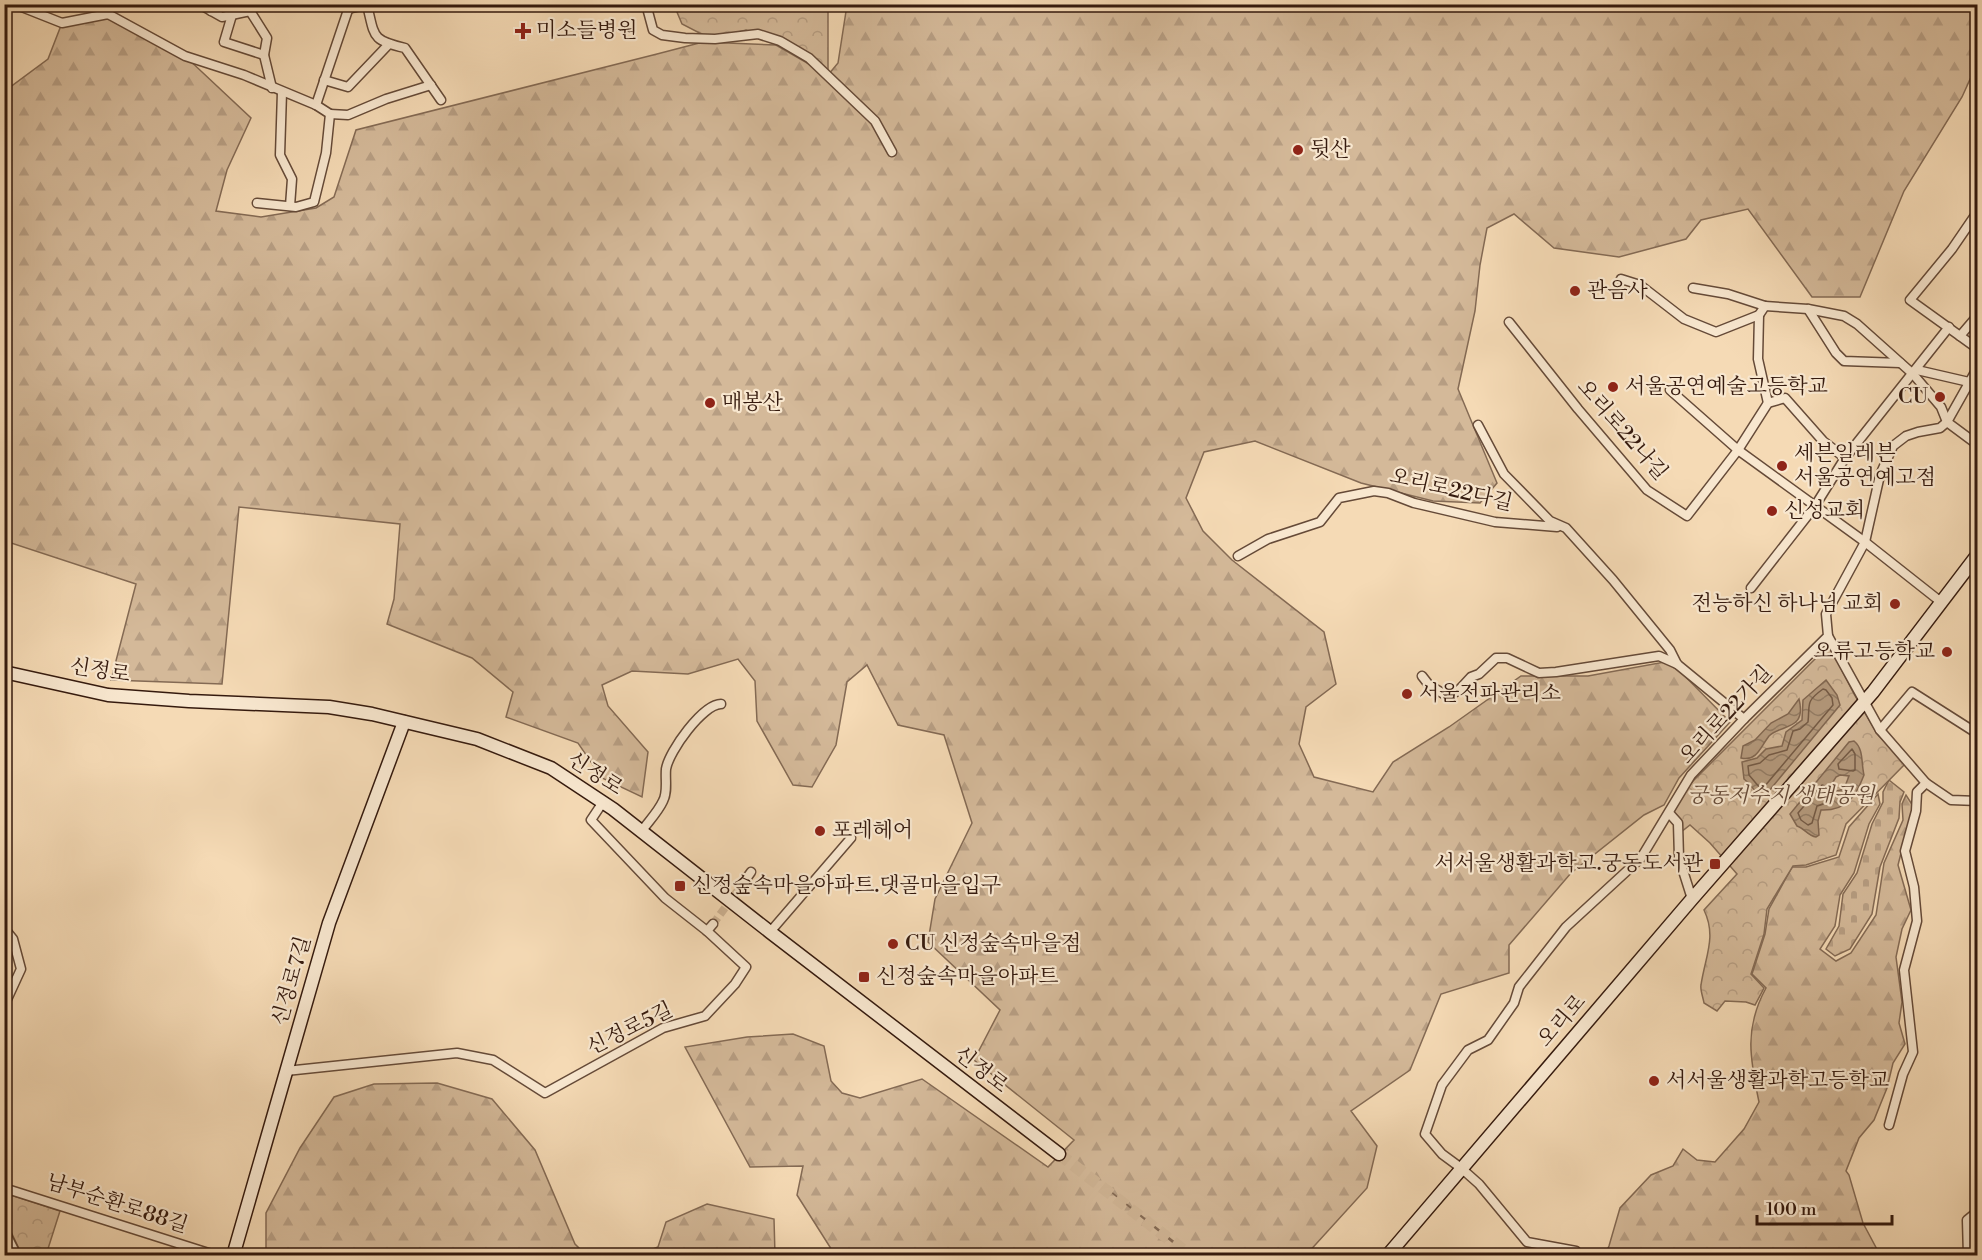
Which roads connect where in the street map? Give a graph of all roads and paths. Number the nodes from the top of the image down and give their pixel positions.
1 (14, 4) edge
2 (112, 4) edge
3 (199, 4) edge
4 (222, 4) edge
5 (335, 4) edge
6 (646, 4) edge
7 (368, 5) edge
8 (349, 7) edge
9 (251, 8) edge
10 (211, 11) junction
11 (108, 14) junction
12 (232, 15) junction
13 (389, 44) junction
14 (264, 55) junction
15 (324, 80) junction
16 (431, 85) junction
17 (272, 88) junction
18 (282, 92) junction
19 (441, 100) dead end
20 (316, 105) junction
21 (330, 114) junction
22 (892, 152) dead end
23 (257, 203) dead end
24 (290, 206) junction
25 (1977, 211) edge
26 (1621, 279) dead end
27 (1693, 288) dead end
28 (1765, 306) junction
29 (1808, 309) junction
30 (1759, 315) junction
31 (1977, 315) edge
32 (1509, 322) dead end
33 (1949, 327) junction
34 (1960, 336) junction
35 (1977, 349) edge
36 (1901, 363) junction
37 (1977, 367) edge
38 (1915, 372) junction
39 (1969, 382) junction
40 (1670, 390) dead end
41 (1768, 403) junction
42 (1947, 422) junction
43 (1478, 425) dead end
44 (1977, 445) edge
45 (1738, 450) junction
46 (1845, 458) junction
47 (1815, 506) junction
48 (1566, 528) junction
49 (1865, 542) junction
50 (1977, 554) edge
51 (1238, 555) dead end
52 (1751, 588) dead end
53 (1941, 602) junction
54 (1828, 636) junction
55 (1677, 664) junction
56 (4, 672) edge
57 (1422, 676) dead end
58 (1866, 701) junction
59 (721, 704) dead end
60 (1744, 719) junction
61 (404, 722) junction
62 (1880, 730) junction
63 (1977, 734) edge
64 (1926, 783) junction
65 (1977, 801) edge
66 (603, 802) junction
67 (1669, 813) junction
68 (641, 831) junction
69 (851, 838) dead end
70 (751, 872) dead end
71 (741, 886) tunnel mouth
72 (1692, 899) junction
73 (4, 928) edge
74 (770, 932) junction
75 (4, 1006) edge
76 (286, 1071) junction
77 (1889, 1125) dead end
78 (1059, 1154) tunnel mouth
79 (1461, 1167) junction
80 (4, 1188) edge
81 (1977, 1211) edge
82 (4, 1230) edge
83 (1576, 1251) dead end
84 (17, 1256) edge
85 (218, 1256) edge
86 (233, 1256) edge
87 (1387, 1256) edge
88 (1968, 1256) edge

1 - 11 street
2 - 11 street
3 - 10 street
4 - 10 street
5 - 8 street
6 - 22 street
7 - 8 street
7 - 13 street
8 - 15 street
9 - 12 street
9 - 14 street
10 - 12 street
11 - 17 street
12 - 14 street
13 - 15 street
13 - 16 street
14 - 17 street
15 - 20 street
16 - 19 street
16 - 21 street
17 - 18 street
18 - 20 street
18 - 24 street
20 - 21 street
21 - 24 street
23 - 24 street
25 - 33 street
26 - 30 street
27 - 28 street
28 - 29 street
28 - 30 street
29 - 36 street
29 - 36 street
30 - 41 street
31 - 34 street
32 - 45 street, 오리로22나길
33 - 34 street
33 - 38 street
34 - 35 street
36 - 38 street
37 - 39 street
38 - 39 street
38 - 42 street
38 - 46 street
39 - 42 street
40 - 45 street
41 - 45 street, 오리로22나길
41 - 46 street
42 - 44 street
42 - 49 street
43 - 48 street, 오리로22다길
45 - 47 street
46 - 47 street
47 - 49 street
47 - 52 street
48 - 51 street, 오리로22다길
48 - 55 street, 오리로22다길
49 - 53 street
49 - 54 street
50 - 53 main road, 오리로
53 - 58 main road, 오리로
54 - 58 street
54 - 60 street, 오리로22가길
55 - 57 street, 오리로22다길
55 - 60 street, 오리로22다길
56 - 61 main road, 신정로
58 - 62 street
58 - 72 main road, 오리로
59 - 68 street
60 - 67 street, 오리로22가길
61 - 66 main road, 신정로
61 - 76 main road, 신정로7길
62 - 63 street
62 - 64 street
64 - 65 street
64 - 77 street
66 - 68 main road, 신정로
66 - 76 street, 신정로5길
67 - 72 street
67 - 79 street, 오리로22가길
68 - 74 main road, 신정로
69 - 74 street
70 - 71 street
72 - 79 main road, 오리로
73 - 75 street
74 - 78 main road, 신정로
76 - 86 main road, 신정로7길
79 - 83 street
79 - 87 main road, 오리로
80 - 85 street, 남부순환로88길
81 - 88 street
82 - 84 street

